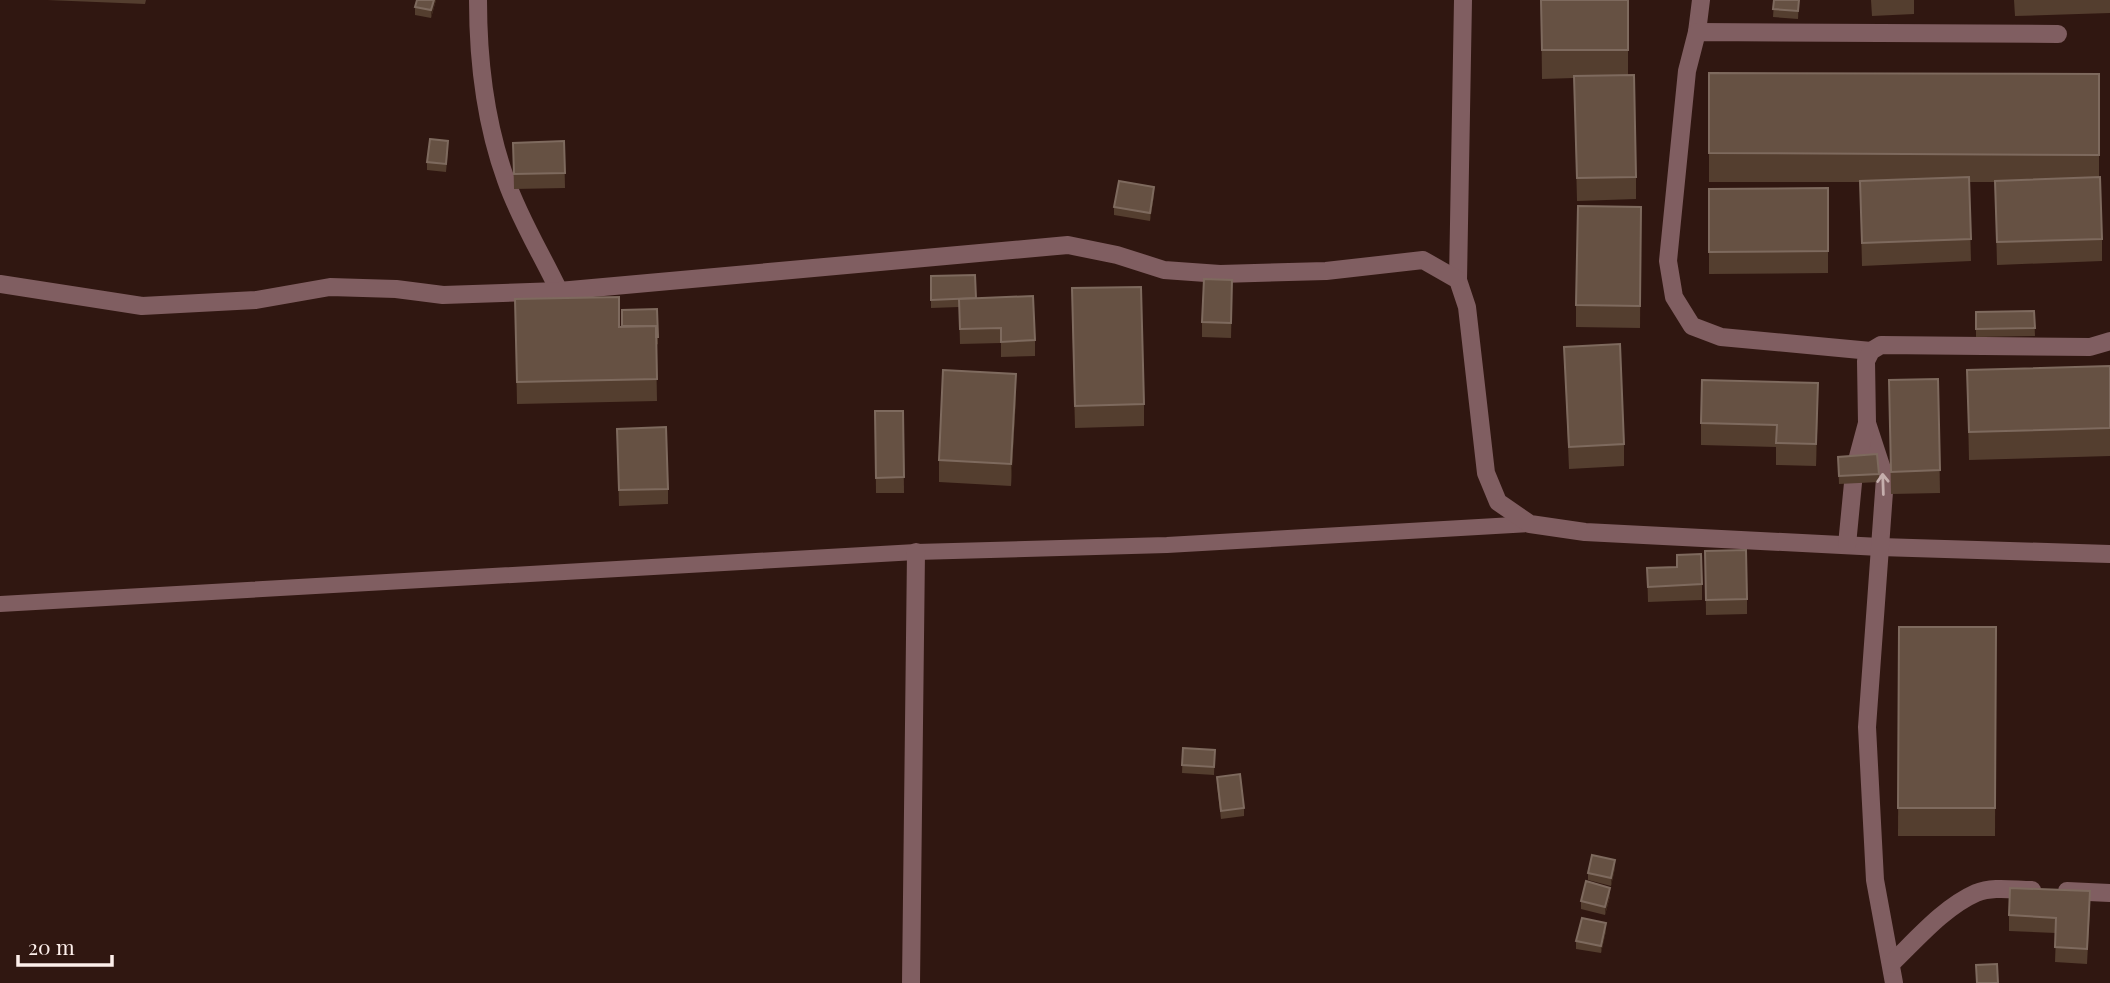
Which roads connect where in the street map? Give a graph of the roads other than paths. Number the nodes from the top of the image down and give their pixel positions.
1 (478, 0) edge
2 (1463, 0) edge
3 (1701, 0) edge
4 (1696, 32) junction
5 (2058, 34) dead end
6 (1458, 280) junction
7 (0, 285) edge
8 (559, 291) junction
9 (2110, 341) edge
10 (1871, 351) junction
11 (1867, 423) junction
12 (1856, 464) edge
13 (1853, 483) edge
14 (1530, 524) junction
15 (1847, 545) junction
16 (1880, 547) junction
17 (916, 551) junction
18 (2110, 554) edge
19 (0, 604) edge
20 (2110, 893) edge
21 (1891, 964) junction
22 (911, 983) edge
23 (1894, 983) edge

1 - 8 street
2 - 6 street
3 - 4 street
4 - 5 street
4 - 10 street
6 - 8 street
6 - 14 street
7 - 8 street
9 - 10 street
10 - 11 street
11 - 12 street
16 -> 11 street
13 - 15 street
14 - 15 street
14 - 17 lane
15 - 16 street
16 - 18 street
16 - 21 street
17 - 19 lane
17 - 22 street
20 - 21 street
21 - 23 street

